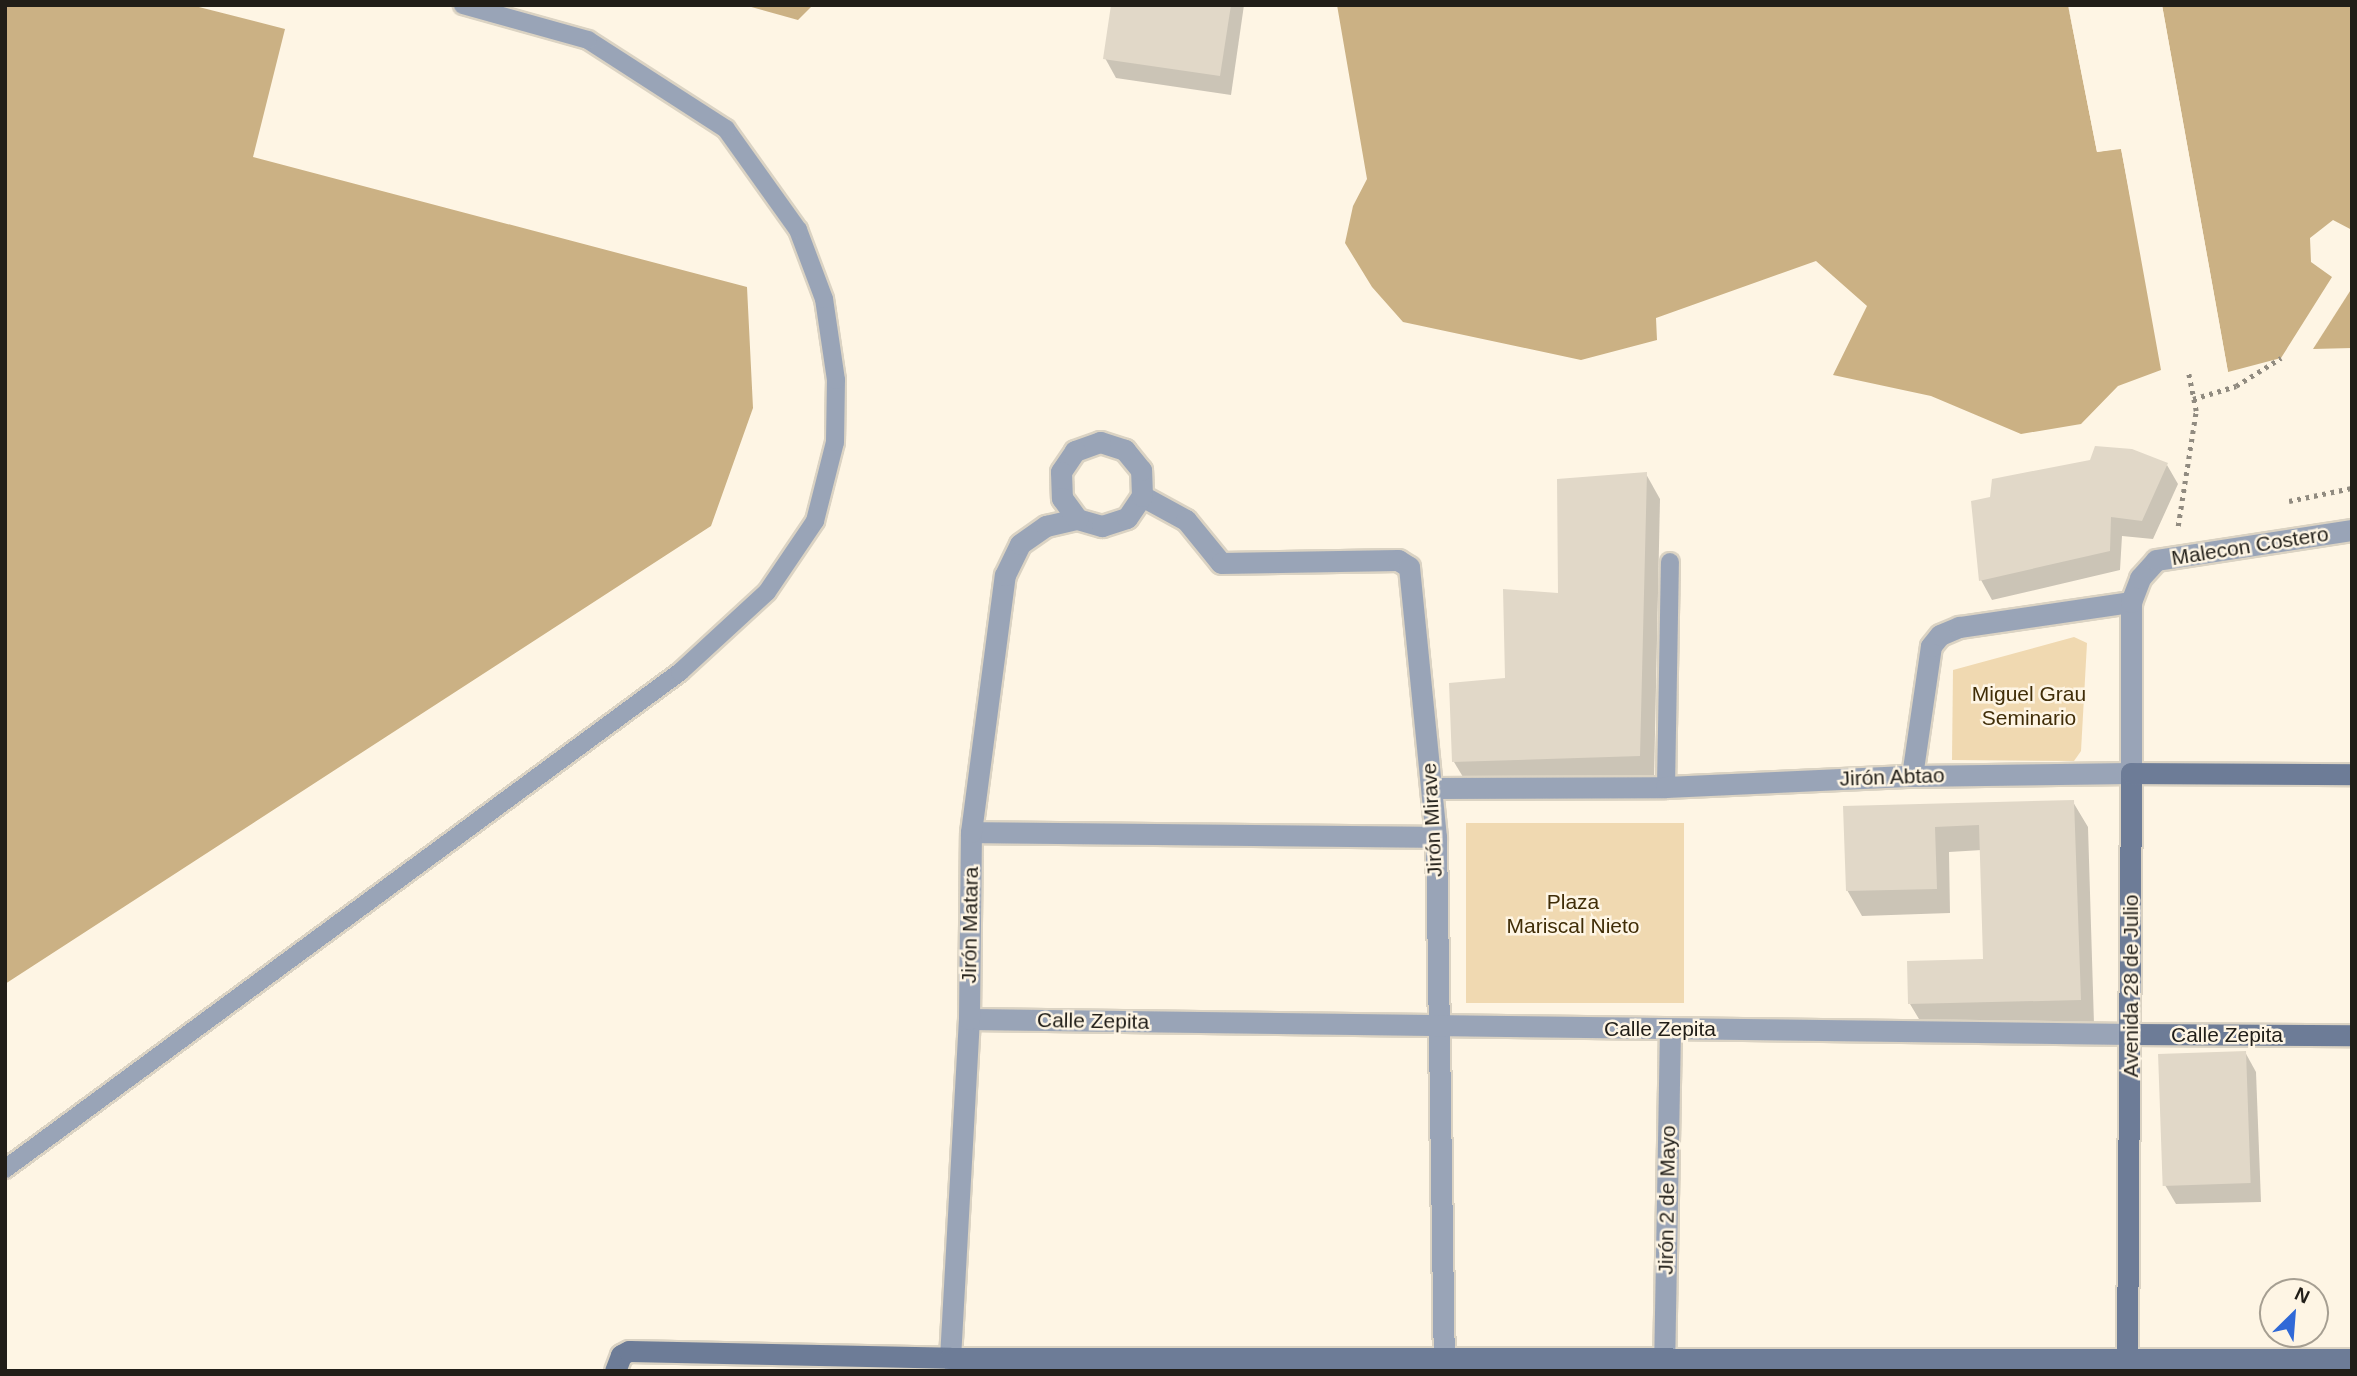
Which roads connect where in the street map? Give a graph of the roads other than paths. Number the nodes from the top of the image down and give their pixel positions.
1 (463, 5) edge
2 (1142, 496) junction
3 (1077, 519) junction
4 (2352, 530) edge
5 (1670, 562) dead end
6 (2131, 602) junction
7 (2131, 773) junction
8 (2352, 774) edge
9 (1912, 776) junction
10 (1666, 787) junction
11 (1432, 788) junction
12 (971, 832) junction
13 (1436, 837) junction
14 (969, 1019) junction
15 (1437, 1028) junction
16 (1671, 1029) junction
17 (2132, 1034) junction
18 (2352, 1035) edge
19 (5, 1168) edge
20 (2352, 1359) edge
21 (618, 1363) edge
22 (1444, 1364) edge
23 (1664, 1364) edge
24 (955, 1365) edge
25 (2127, 1366) edge

1 - 19 lane
2 - 3 street
2 - 3 street
2 - 11 street, Jirón Mirave
3 - 12 street, Jirón Matara
4 - 6 street, Malecon Costero
5 - 10 lane
6 - 7 street, Avenida 28 de Julio
6 - 9 street
7 - 8 street, Jirón Abtao
7 - 9 street, Jirón Abtao
7 - 17 street, Avenida 28 de Julio
9 - 10 street, Jirón Abtao
10 - 11 street, Jirón Abtao
11 - 13 street, Jirón Mirave
12 - 13 street
12 - 14 street, Jirón Matara
13 - 15 street, Jirón Mirave
14 - 15 street, Calle Zepita
14 - 24 street, Jirón Matara
15 - 16 street, Calle Zepita
15 - 22 street, Jirón Mirave
16 - 17 street, Calle Zepita
16 - 23 street, Jirón 2 de Mayo
17 - 18 street, Calle Zepita
17 - 25 street, Avenida 28 de Julio
20 - 25 street
21 - 24 street
22 - 23 street
22 - 24 street
23 - 25 street

